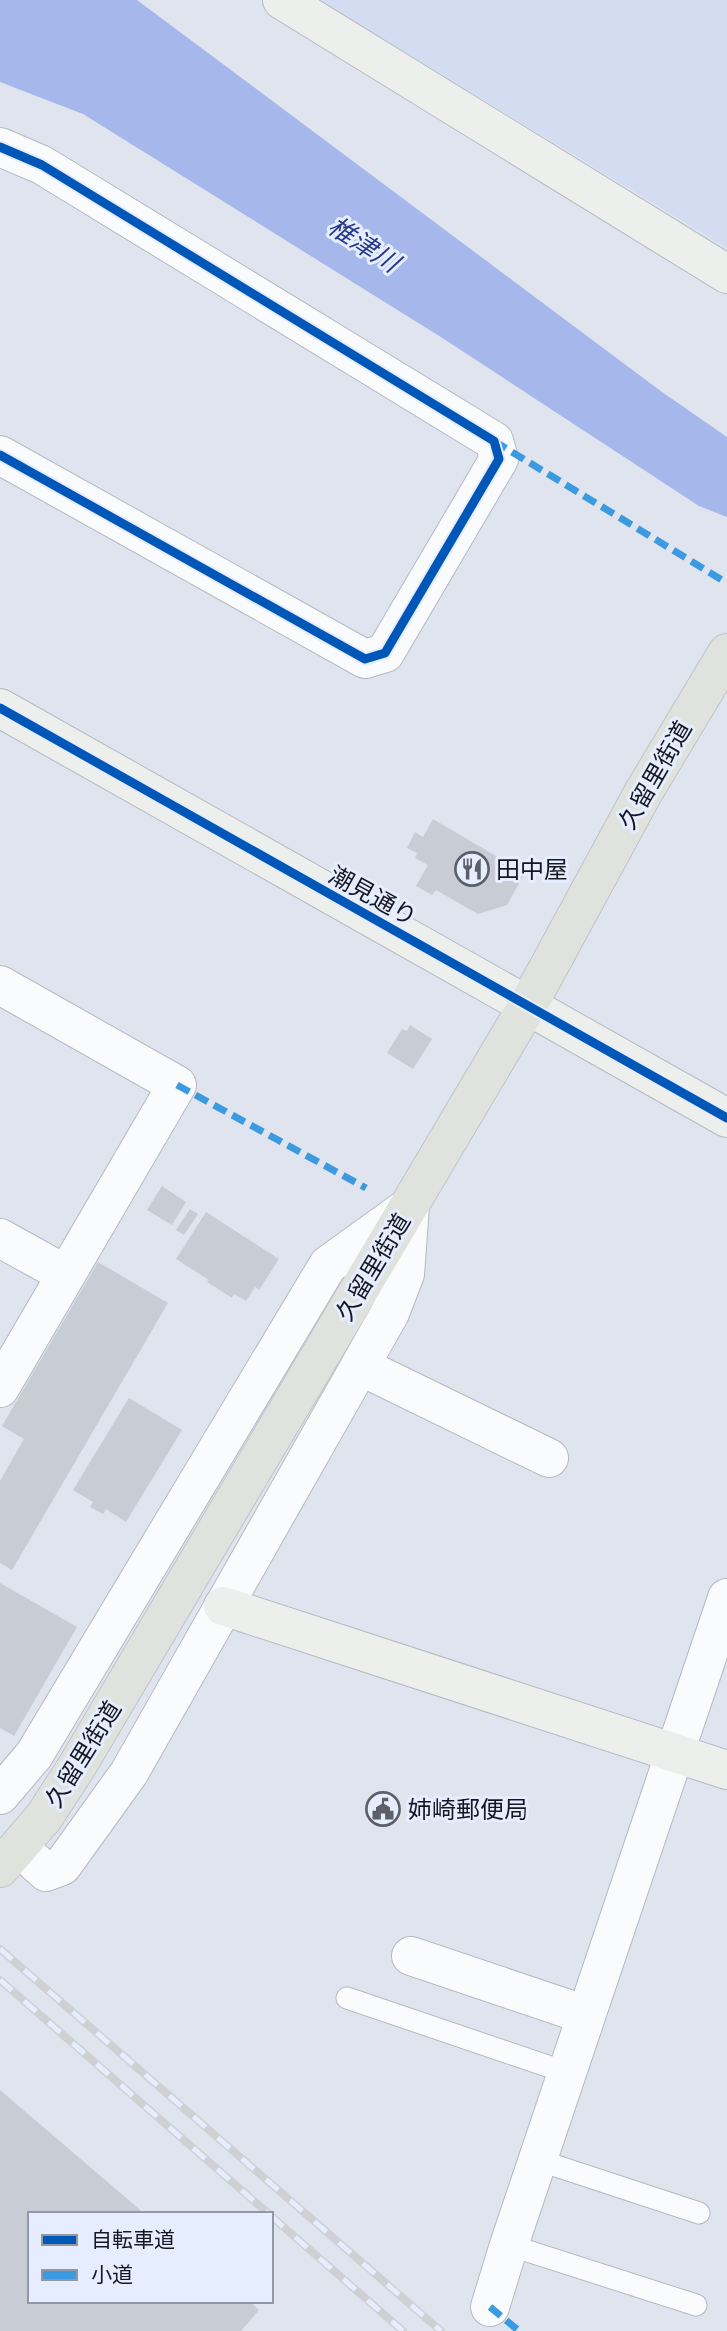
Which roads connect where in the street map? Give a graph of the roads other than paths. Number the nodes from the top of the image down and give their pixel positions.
1 (282, 0) edge
2 (0, 147) edge
3 (727, 274) edge
4 (0, 455) edge
5 (727, 653) edge
6 (0, 708) edge
7 (0, 985) edge
8 (528, 1005) junction
9 (727, 1118) edge
10 (410, 1206) junction
11 (0, 1238) edge
12 (65, 1274) junction
13 (360, 1366) junction
14 (0, 1388) edge
15 (549, 1458) dead end
16 (727, 1598) edge
17 (223, 1606) junction
18 (674, 1752) junction
19 (727, 1770) edge
20 (0, 1795) edge
21 (10, 1848) edge
22 (411, 1955) dead end
23 (346, 1998) dead end
24 (586, 2015) junction
25 (568, 2073) junction
26 (538, 2160) junction
27 (699, 2213) dead end
28 (509, 2245) junction
29 (695, 2305) dead end
30 (490, 2307) dead end

1 - 3 street
2 - 4 street
5 - 8 main road, 久留里街道
6 - 8 street, 潮見通り
7 - 12 street
8 - 9 street, 潮見通り
8 - 10 main road, 久留里街道
10 - 13 street
10 - 20 street
10 - 21 main road, 久留里街道
11 - 12 street
12 - 14 street
13 - 15 street
13 - 17 street
16 - 18 street
17 - 18 street
17 - 21 street
18 - 19 street
18 - 24 street
22 - 24 street
23 - 25 lane
24 - 25 street
25 - 26 street
26 - 27 lane
26 - 28 street
28 - 29 lane
28 - 30 street

